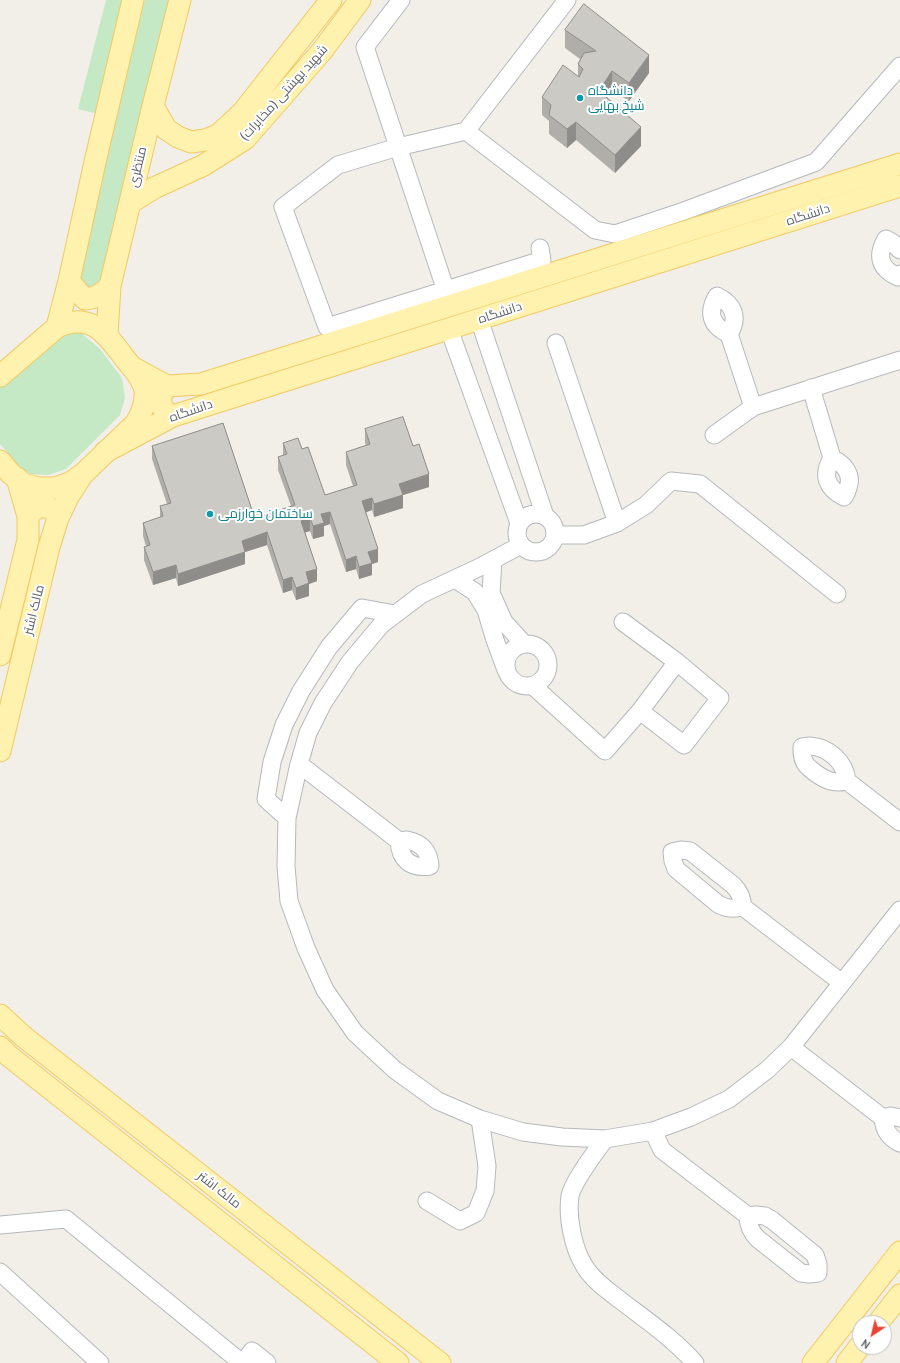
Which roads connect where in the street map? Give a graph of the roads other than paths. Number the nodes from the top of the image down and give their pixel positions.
1 (133, 0) edge
2 (180, 0) edge
3 (331, 0) edge
4 (360, 0) edge
5 (401, 0) edge
6 (567, 0) edge
7 (900, 66) edge
8 (153, 106) junction
9 (466, 131) junction
10 (398, 147) junction
11 (900, 164) edge
12 (900, 186) edge
13 (130, 203) junction
14 (540, 248) dead end
15 (900, 250) edge
16 (899, 278) edge
17 (69, 281) junction
18 (110, 286) junction
19 (449, 298) junction
20 (479, 320) junction
21 (57, 327) junction
22 (449, 329) junction
23 (729, 334) dead end
24 (107, 335) junction
25 (556, 343) dead end
26 (900, 360) edge
27 (132, 367) junction
28 (0, 376) edge
29 (167, 386) junction
30 (811, 388) junction
31 (753, 407) junction
32 (173, 416) junction
33 (714, 435) dead end
34 (105, 452) junction
35 (832, 458) dead end
36 (7, 471) edge
37 (83, 474) junction
38 (28, 516) junction
39 (545, 516) junction
40 (58, 518) junction
41 (519, 523) junction
42 (617, 523) junction
43 (555, 534) junction
44 (521, 545) junction
45 (492, 560) junction
46 (455, 578) junction
47 (837, 594) dead end
48 (395, 614) junction
49 (623, 622) dead end
50 (524, 644) junction
51 (0, 655) edge
52 (677, 662) junction
53 (506, 670) junction
54 (533, 686) junction
55 (640, 710) junction
56 (0, 752) edge
57 (299, 764) junction
58 (846, 781) dead end
59 (287, 818) junction
60 (900, 822) edge
61 (399, 842) dead end
62 (743, 908) dead end
63 (897, 919) edge
64 (842, 983) junction
65 (0, 1015) edge
66 (0, 1047) edge
67 (791, 1047) junction
68 (892, 1118) edge
69 (480, 1120) junction
70 (653, 1131) junction
71 (605, 1139) junction
72 (900, 1143) edge
73 (427, 1201) dead end
74 (748, 1216) dead end
75 (0, 1225) edge
76 (900, 1252) edge
77 (0, 1272) edge
78 (900, 1295) edge
79 (884, 1315) edge
80 (853, 1355) edge
81 (100, 1363) edge
82 (243, 1363) edge
83 (267, 1363) edge
84 (398, 1363) edge
85 (440, 1363) edge
86 (695, 1363) edge
87 (813, 1363) edge
88 (847, 1363) edge

1 - 17 main road
2 - 8 main road, منتظری
3 - 8 main road, شهید بهشتی (مخابرات)
4 - 13 main road, شهید بهشتی (مخابرات)
5 - 10 street
6 - 9 street
7 - 9 street
8 - 13 main road, منتظری
9 - 10 street
10 - 19 street
10 - 19 street
11 - 19 main road, دانشگاه
12 - 20 main road, دانشگاه
13 - 18 main road, منتظری
14 - 19 street
15 - 16 street
17 - 18 main road
17 - 21 main road
18 - 24 main road, منتظری
19 - 29 main road, دانشگاه
20 - 22 main road, دانشگاه
20 - 39 street
21 - 24 main road
21 - 28 main road
22 - 32 main road, دانشگاه
22 - 41 street
23 - 31 street
24 - 27 main road
25 - 42 street
26 - 30 street
27 - 29 main road
27 - 34 main road
29 - 32 main road
30 - 31 street
30 - 35 street
31 - 33 street
32 - 34 main road, دانشگاه
34 - 37 main road
36 - 37 main road
36 - 38 main road, مالک اشتر
37 - 40 main road, مالک اشتر
38 - 40 main road
38 - 51 main road, مالک اشتر
39 - 41 street
39 - 43 street
40 - 56 main road, مالک اشتر
41 - 44 street
42 - 43 street
42 - 47 street
43 - 44 street
44 - 45 street
45 - 46 street
45 - 50 street
46 - 48 street
46 - 53 street
48 - 57 street
48 - 59 street
49 - 52 street
50 - 53 street
50 - 54 street
52 - 55 street
52 - 55 street
53 - 54 street
54 - 55 street
57 - 59 street
57 - 61 street
58 - 60 street
59 - 69 street
62 - 64 street
63 - 64 street
64 - 67 street
65 - 85 main road, مالک اشتر
66 - 84 main road, مالک اشتر
67 - 68 street
67 - 70 street
68 - 72 street
69 - 71 street
69 - 73 street
70 - 71 street
70 - 74 street
71 - 86 street
75 - 82 street
76 - 87 main road
77 - 81 street
78 - 79 main road
80 - 88 main road
82 - 83 street

